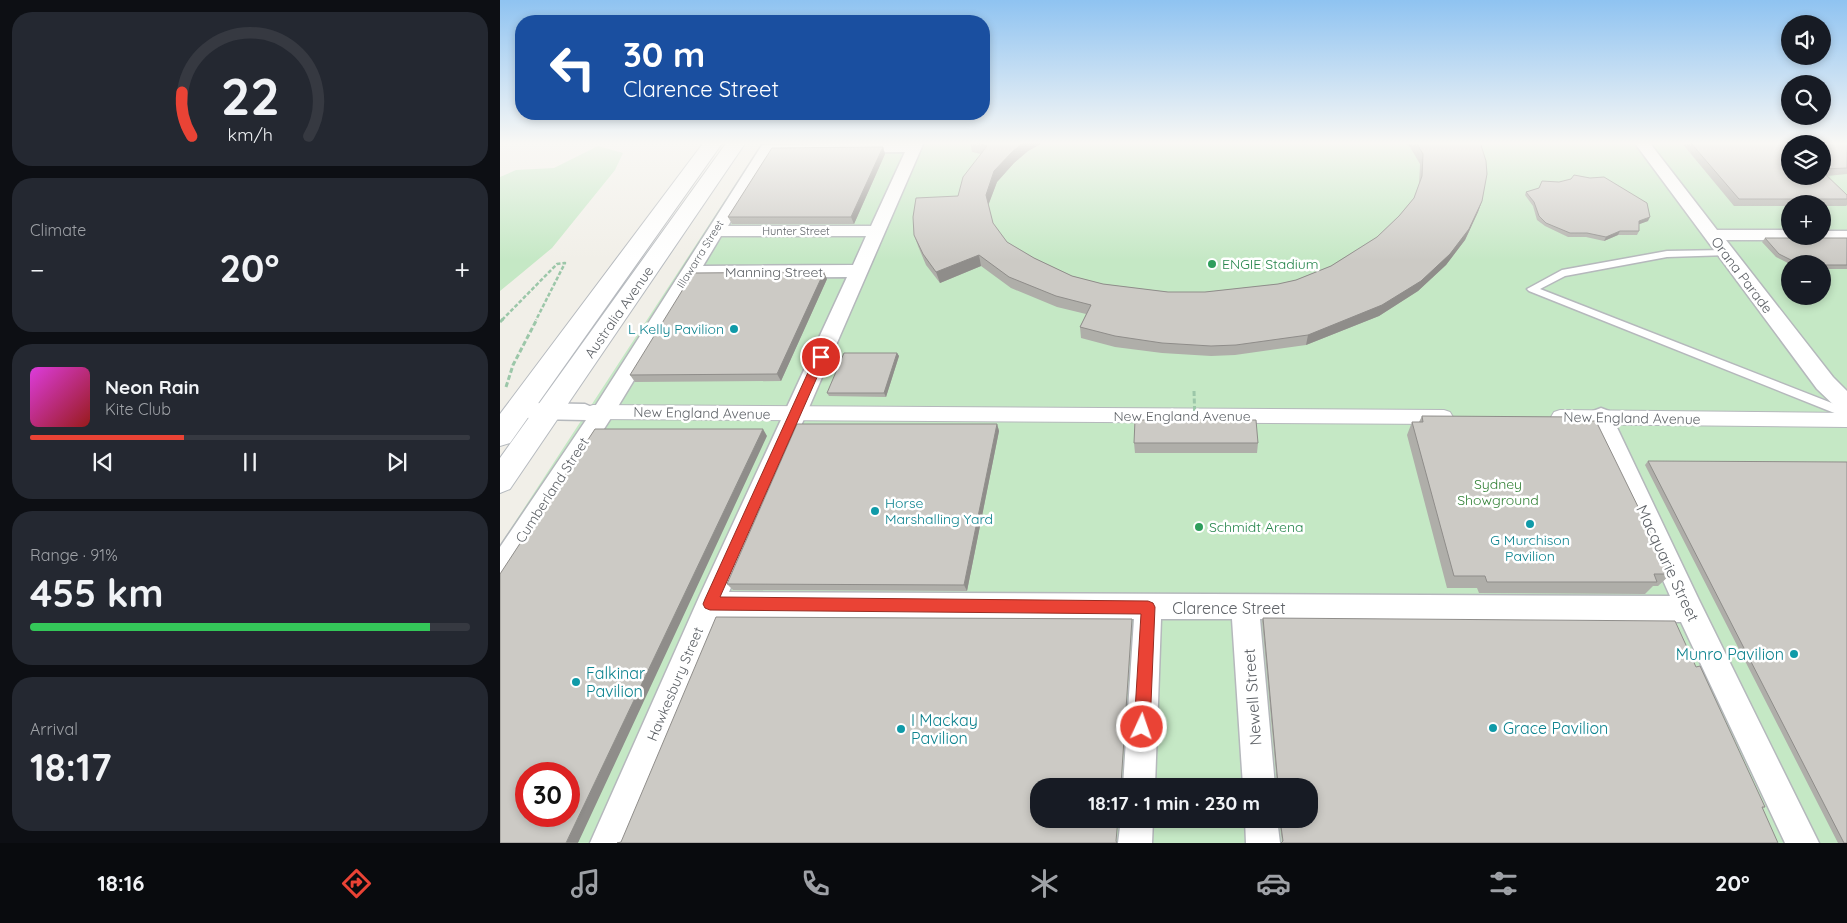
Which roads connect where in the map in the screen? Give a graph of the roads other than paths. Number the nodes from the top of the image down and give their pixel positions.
1 (685, 181) edge
2 (710, 181) edge
3 (746, 181) edge
4 (900, 181) edge
5 (1671, 181) edge
6 (877, 230) junction
7 (715, 231) junction
8 (1712, 235) junction
9 (1781, 236) edge
10 (1831, 236) edge
11 (1847, 236) edge
12 (1726, 253) junction
13 (860, 271) junction
14 (688, 272) junction
15 (1847, 404) edge
16 (549, 411) junction
17 (518, 412) junction
18 (594, 412) junction
19 (795, 414) junction
20 (1847, 414) edge
21 (1462, 417) edge
22 (1541, 417) edge
23 (1601, 417) junction
24 (1847, 420) edge
25 (500, 435) edge
26 (500, 481) edge
27 (500, 569) edge
28 (710, 604) junction
29 (1148, 607) junction
30 (1245, 608) junction
31 (1689, 609) junction
32 (1138, 778) edge
33 (1258, 778) edge
34 (1136, 828) edge
35 (1262, 828) edge
36 (607, 843) edge
37 (1135, 843) edge
38 (1263, 843) edge
39 (1802, 843) edge

1 - 17 main road, Australia Avenue
2 - 16 main road, Australia Avenue
3 - 7 street, Illawarra Street
4 - 6 street, Hawkesbury Street
5 - 8 street, Orana Parade
6 - 7 street, Hunter Street
6 - 13 street, Hawkesbury Street
7 - 14 street, Illawarra Street
8 - 9 street
8 - 12 street, Orana Parade
10 - 11 street
12 - 15 street, Orana Parade
12 - 20 lane
13 - 14 street, Manning Street
13 - 19 street, Hawkesbury Street
14 - 18 street, Illawarra Street
16 - 17 street, New England Avenue
16 - 18 street, New England Avenue
16 - 26 main road, Australia Avenue
17 - 25 main road, Australia Avenue
18 - 19 street, New England Avenue
18 - 27 street, Cumberland Street
19 - 21 street, New England Avenue
19 - 28 street, Hawkesbury Street
22 - 23 street, New England Avenue
23 - 24 street, New England Avenue
23 - 31 street, Macquarie Street
28 - 29 street, Clarence Street
28 - 36 street, Hawkesbury Street
29 - 30 street, Clarence Street
29 - 32 street
30 - 31 street, Clarence Street
30 - 33 street, Newell Street
31 - 39 street, Macquarie Street
34 - 37 street
35 - 38 street

